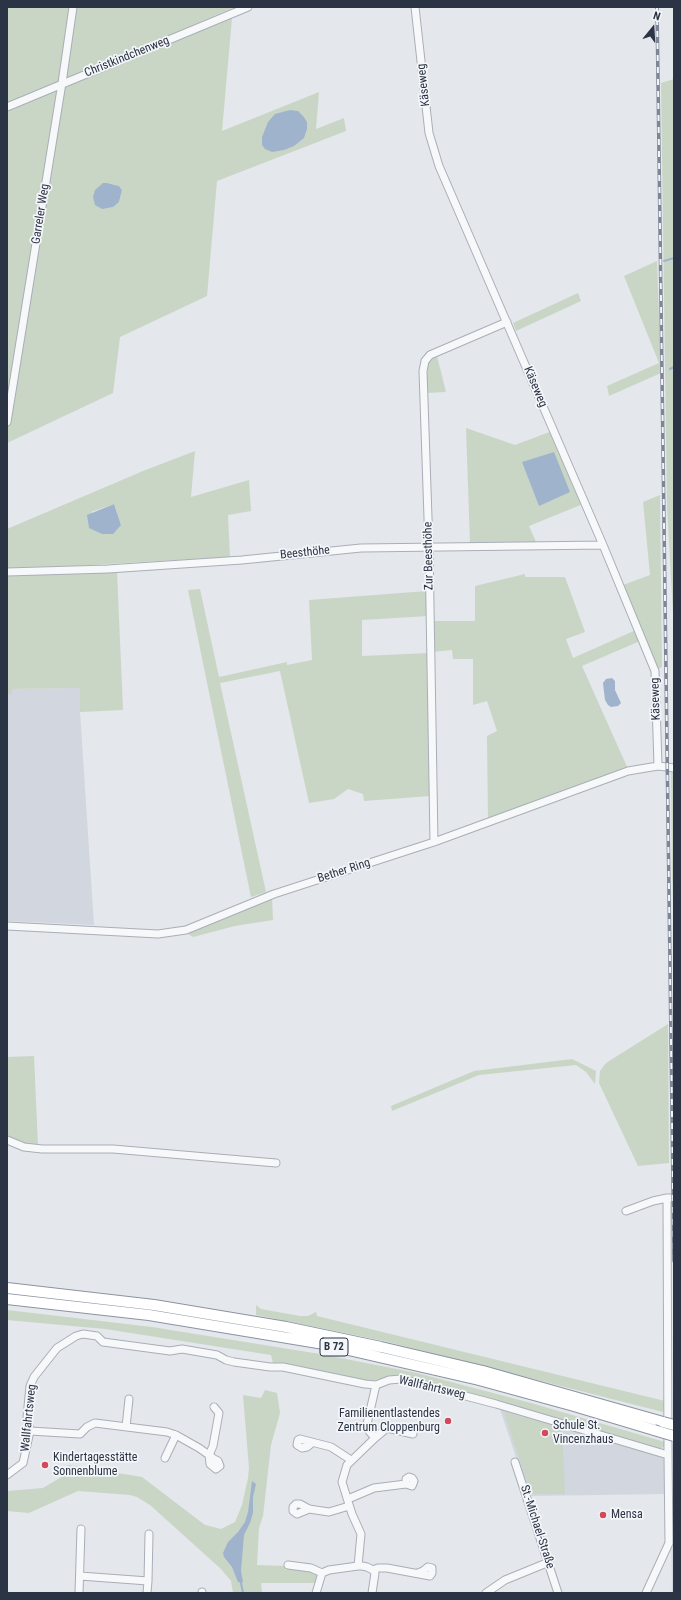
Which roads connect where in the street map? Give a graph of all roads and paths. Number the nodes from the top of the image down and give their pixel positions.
1 (73, 7) edge
2 (248, 7) edge
3 (415, 7) edge
4 (62, 83) junction
5 (7, 107) edge
6 (507, 322) junction
7 (7, 422) edge
8 (603, 545) junction
9 (429, 547) junction
10 (7, 572) edge
11 (658, 766) junction
12 (674, 768) edge
13 (434, 842) junction
14 (7, 926) edge
15 (7, 1140) edge
16 (276, 1163) dead end
17 (670, 1198) edge
18 (626, 1211) dead end
19 (7, 1288) edge
20 (7, 1299) edge
21 (376, 1385) junction
22 (129, 1399) dead end
23 (214, 1407) dead end
24 (659, 1420) junction
25 (674, 1422) edge
26 (674, 1425) edge
27 (126, 1427) junction
28 (30, 1431) junction
29 (413, 1434) dead end
30 (176, 1435) junction
31 (674, 1436) edge
32 (375, 1438) junction
33 (312, 1443) dead end
34 (668, 1455) junction
35 (165, 1458) dead end
36 (351, 1460) junction
37 (515, 1462) dead end
38 (7, 1475) edge
39 (406, 1484) dead end
40 (349, 1502) junction
41 (310, 1510) dead end
42 (81, 1530) dead end
43 (150, 1534) dead end
44 (549, 1562) junction
45 (288, 1565) dead end
46 (358, 1566) junction
47 (373, 1570) junction
48 (418, 1573) dead end
49 (322, 1574) junction
50 (80, 1576) junction
51 (148, 1580) junction
52 (79, 1593) edge
53 (147, 1593) edge
54 (316, 1593) edge
55 (372, 1593) edge
56 (486, 1593) edge
57 (558, 1593) edge
58 (646, 1593) edge

1 - 4 street, Garreler Weg
2 - 4 street, Christkindchenweg
3 - 6 street, Käseweg
4 - 5 street, Christkindchenweg
4 - 7 street, Garreler Weg
6 - 8 street, Käseweg
6 - 9 street, Zur Beesthöhe
8 - 9 street, Beesthöhe
8 - 11 street, Käseweg
9 - 10 street, Beesthöhe
9 - 13 street, Zur Beesthöhe
11 - 12 street, Bether Ring
11 - 13 street, Bether Ring
13 - 14 street, Bether Ring
15 - 16 street
17 - 18 street
17 - 34 street
19 - 24 highway, B 72
20 - 31 highway, B 72, bridge
21 - 28 street, Wallfahrtsweg
21 - 32 street
21 - 34 street, Wallfahrtsweg
22 - 27 street
23 - 30 street
24 - 25 highway, B 72, bridge
24 - 26 highway, B 72, bridge
27 - 28 street
27 - 30 street
28 - 38 street, Wallfahrtsweg
29 - 32 street
30 - 35 street
32 - 36 street
33 - 36 street
34 - 58 street
36 - 40 street
37 - 44 street, St.-Michael-Straße
39 - 40 street
40 - 41 street
40 - 46 street
42 - 50 street
43 - 51 street
44 - 56 street
44 - 57 street, St.-Michael-Straße
45 - 49 street
46 - 47 street
46 - 49 street
47 - 48 street
47 - 55 street
49 - 54 street
50 - 51 street
50 - 52 street
51 - 53 street

